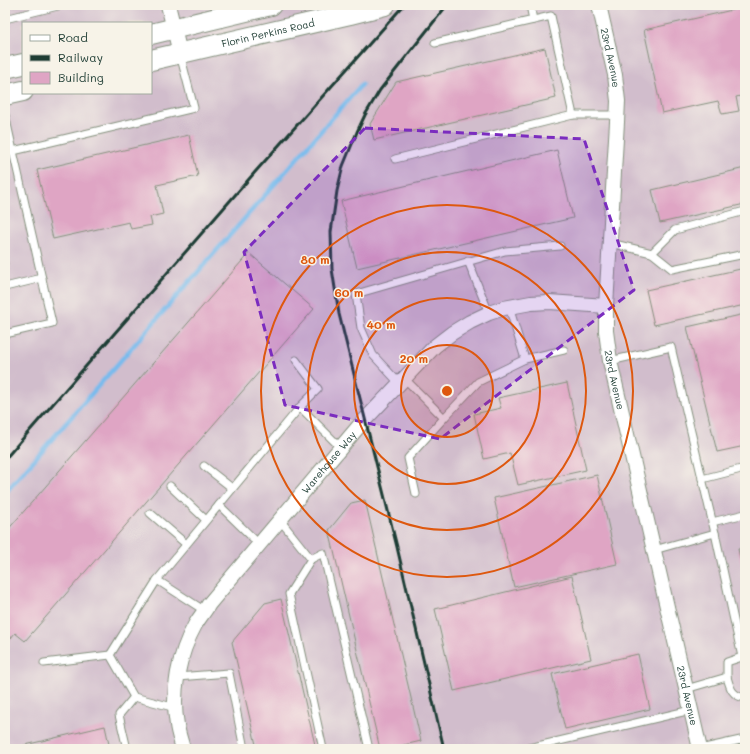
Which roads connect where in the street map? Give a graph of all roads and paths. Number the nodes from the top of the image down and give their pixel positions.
1 (62, 5) edge
2 (168, 5) edge
3 (271, 5) edge
4 (385, 5) edge
5 (530, 5) edge
6 (599, 5) edge
7 (5, 19) edge
8 (533, 20) junction
9 (174, 29) junction
10 (152, 34) edge
11 (435, 42) dead end
12 (180, 53) junction
13 (152, 60) edge
14 (22, 64) edge
15 (5, 68) edge
16 (22, 91) edge
17 (5, 95) edge
18 (5, 115) edge
19 (573, 115) junction
20 (618, 115) junction
21 (13, 151) junction
22 (5, 153) edge
23 (395, 159) dead end
24 (745, 211) edge
25 (610, 243) junction
26 (560, 246) dead end
27 (652, 253) junction
28 (745, 254) edge
29 (468, 261) junction
30 (42, 278) junction
31 (5, 287) edge
32 (606, 306) junction
33 (510, 307) junction
34 (489, 313) junction
35 (5, 334) edge
36 (564, 350) dead end
37 (525, 359) junction
38 (296, 360) dead end
39 (610, 361) junction
40 (401, 381) junction
41 (300, 407) junction
42 (444, 418) junction
43 (341, 448) junction
44 (204, 466) dead end
45 (745, 468) edge
46 (702, 479) junction
47 (170, 486) dead end
48 (232, 488) junction
49 (416, 494) dead end
50 (219, 505) junction
51 (150, 514) dead end
52 (745, 514) edge
53 (206, 520) junction
54 (280, 520) junction
55 (712, 522) junction
56 (715, 533) junction
57 (186, 544) junction
58 (260, 544) junction
59 (654, 550) junction
60 (311, 559) junction
61 (156, 580) junction
62 (205, 611) junction
63 (110, 655) junction
64 (44, 663) dead end
65 (177, 677) junction
66 (726, 677) junction
67 (686, 689) junction
68 (134, 697) junction
69 (745, 698) edge
70 (176, 708) junction
71 (691, 710) junction
72 (745, 739) edge
73 (127, 749) edge
74 (183, 749) edge
75 (244, 749) edge
76 (323, 749) edge
77 (369, 749) edge
78 (526, 749) edge
79 (700, 749) edge

1 - 7 lane
2 - 9 street
3 - 9 main road
4 - 12 main road, Florin Perkins Road
5 - 8 lane
6 - 20 street, 23rd Avenue
8 - 11 lane
8 - 19 lane
9 - 10 main road
9 - 12 street
12 - 13 main road, Florin Perkins Road
12 - 21 lane
14 - 15 main road
16 - 17 main road
18 - 21 lane
19 - 20 lane
19 - 23 lane
20 - 25 street, 23rd Avenue
21 - 22 lane
21 - 30 lane
24 - 27 lane
25 - 27 lane
25 - 32 street, 23rd Avenue
26 - 29 lane
27 - 28 lane
29 - 34 lane
29 - 40 lane
30 - 31 lane
30 - 35 lane
32 - 33 street, Warehouse Way
32 - 39 street, 23rd Avenue
33 - 34 street, Warehouse Way
33 - 37 lane
34 - 40 street, Warehouse Way
36 - 37 lane
37 - 42 lane
38 - 41 lane
39 - 46 lane
39 - 59 street, 23rd Avenue
40 - 42 lane
40 - 43 street, Warehouse Way
41 - 43 lane
41 - 48 lane
42 - 49 lane
43 - 54 street, Warehouse Way
44 - 48 lane
45 - 46 lane
46 - 55 lane
47 - 53 lane
48 - 50 lane
50 - 53 lane
50 - 58 lane
51 - 57 lane
52 - 55 lane
53 - 57 lane
54 - 58 street, Warehouse Way
54 - 60 lane
55 - 56 lane
56 - 59 lane
56 - 66 lane
57 - 61 lane
58 - 62 street, Warehouse Way
59 - 67 street, 23rd Avenue
60 - 76 lane
60 - 77 lane
61 - 62 lane
61 - 63 lane
62 - 65 street, Warehouse Way
63 - 64 lane
63 - 68 lane
65 - 70 street, Warehouse Way
65 - 75 lane
66 - 67 lane
66 - 69 lane
67 - 71 street, 23rd Avenue
68 - 70 lane
68 - 73 lane
70 - 74 street, Warehouse Way
71 - 78 lane
71 - 79 street, 23rd Avenue
72 - 79 lane

